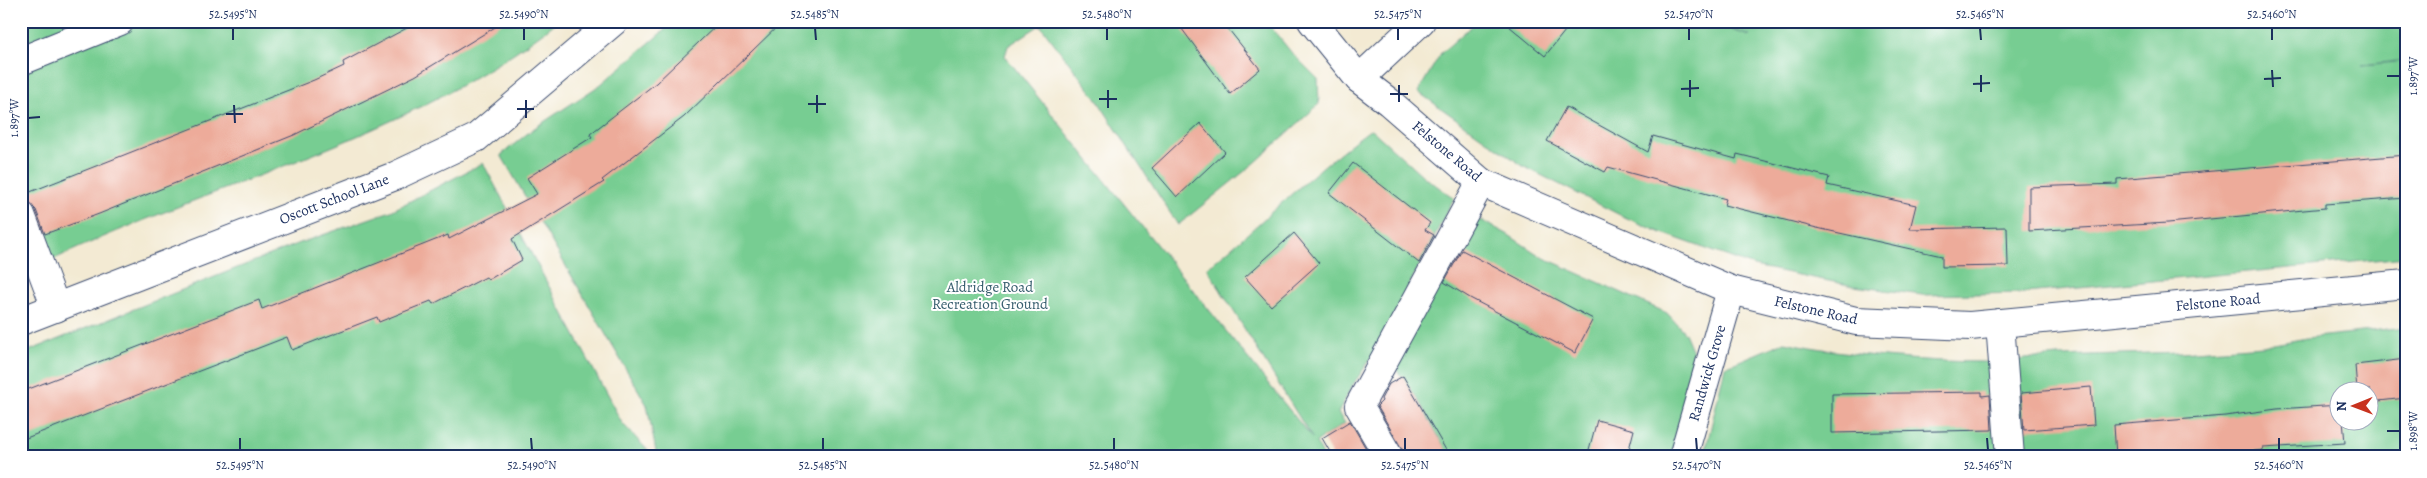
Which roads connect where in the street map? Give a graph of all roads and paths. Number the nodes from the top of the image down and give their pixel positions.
1 (120, 21) edge
2 (614, 21) edge
3 (1312, 21) edge
4 (1421, 21) edge
5 (21, 61) edge
6 (1359, 79) junction
7 (1481, 182) junction
8 (21, 215) edge
9 (2406, 284) edge
10 (1731, 290) junction
11 (56, 308) junction
12 (21, 321) edge
13 (2000, 323) junction
14 (1389, 457) edge
15 (1683, 457) edge
16 (2010, 457) edge

1 - 5 street
2 - 11 street, Oscott School Lane
3 - 6 street, Felstone Road
4 - 6 street
6 - 7 street, Felstone Road
7 - 10 street, Felstone Road
7 - 14 street
8 - 11 street
9 - 13 street, Felstone Road
10 - 13 street, Felstone Road
10 - 15 street, Randwick Grove
11 - 12 street, Oscott School Lane
13 - 16 street

